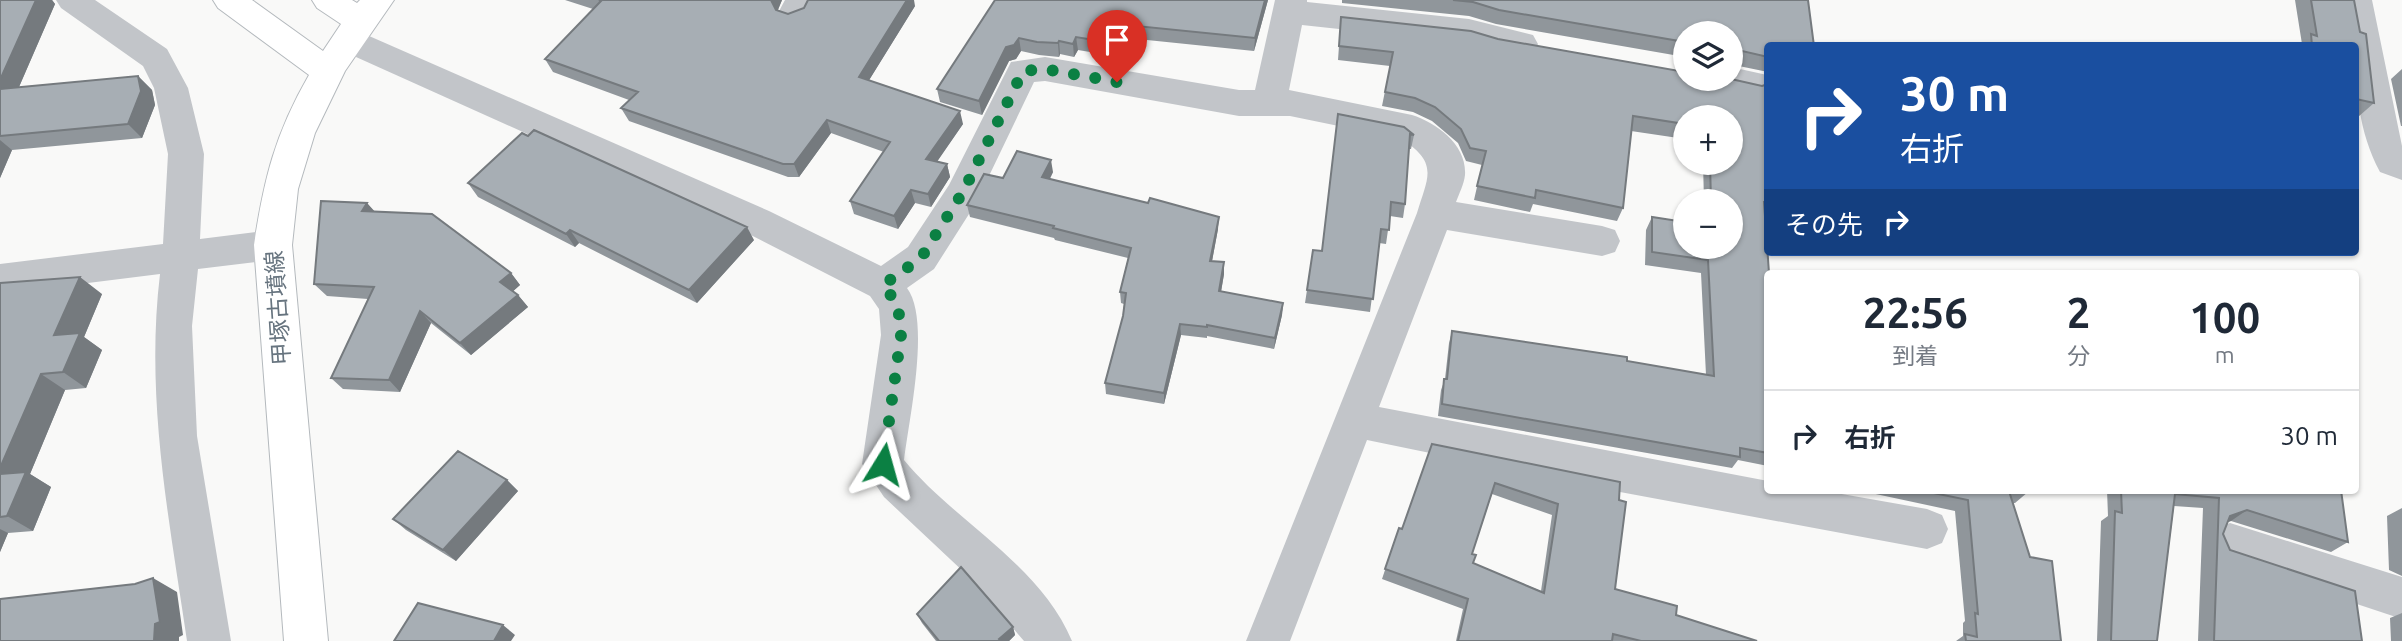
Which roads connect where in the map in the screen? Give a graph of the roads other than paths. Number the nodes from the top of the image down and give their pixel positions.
1 (72, 0) edge
2 (229, 0) edge
3 (328, 0) edge
4 (2356, 0) edge
5 (1289, 6) edge
6 (362, 20) edge
7 (1550, 48) edge
8 (329, 72) junction
9 (1269, 103) junction
10 (2359, 150) edge
11 (2398, 164) edge
12 (1435, 213) junction
13 (1602, 241) dead end
14 (273, 245) junction
15 (181, 257) junction
16 (0, 279) edge
17 (883, 285) junction
18 (1356, 420) junction
19 (1927, 529) dead end
20 (2230, 543) edge
21 (2402, 598) edge
22 (209, 641) edge
23 (306, 641) edge
24 (1050, 641) edge
25 (1268, 641) edge

1 - 15 street
2 - 8 main road
3 - 6 main road
4 - 11 street
5 - 7 street
5 - 9 street
6 - 8 main road, 甲塚古墳線
6 - 17 street
8 - 14 main road, 甲塚古墳線
9 - 12 street
9 - 17 street
10 - 11 street
12 - 13 street
12 - 18 street
14 - 15 street
14 - 23 main road, 甲塚古墳線
15 - 16 street
15 - 22 street
17 - 24 street
18 - 19 street
18 - 25 street
20 - 21 street

